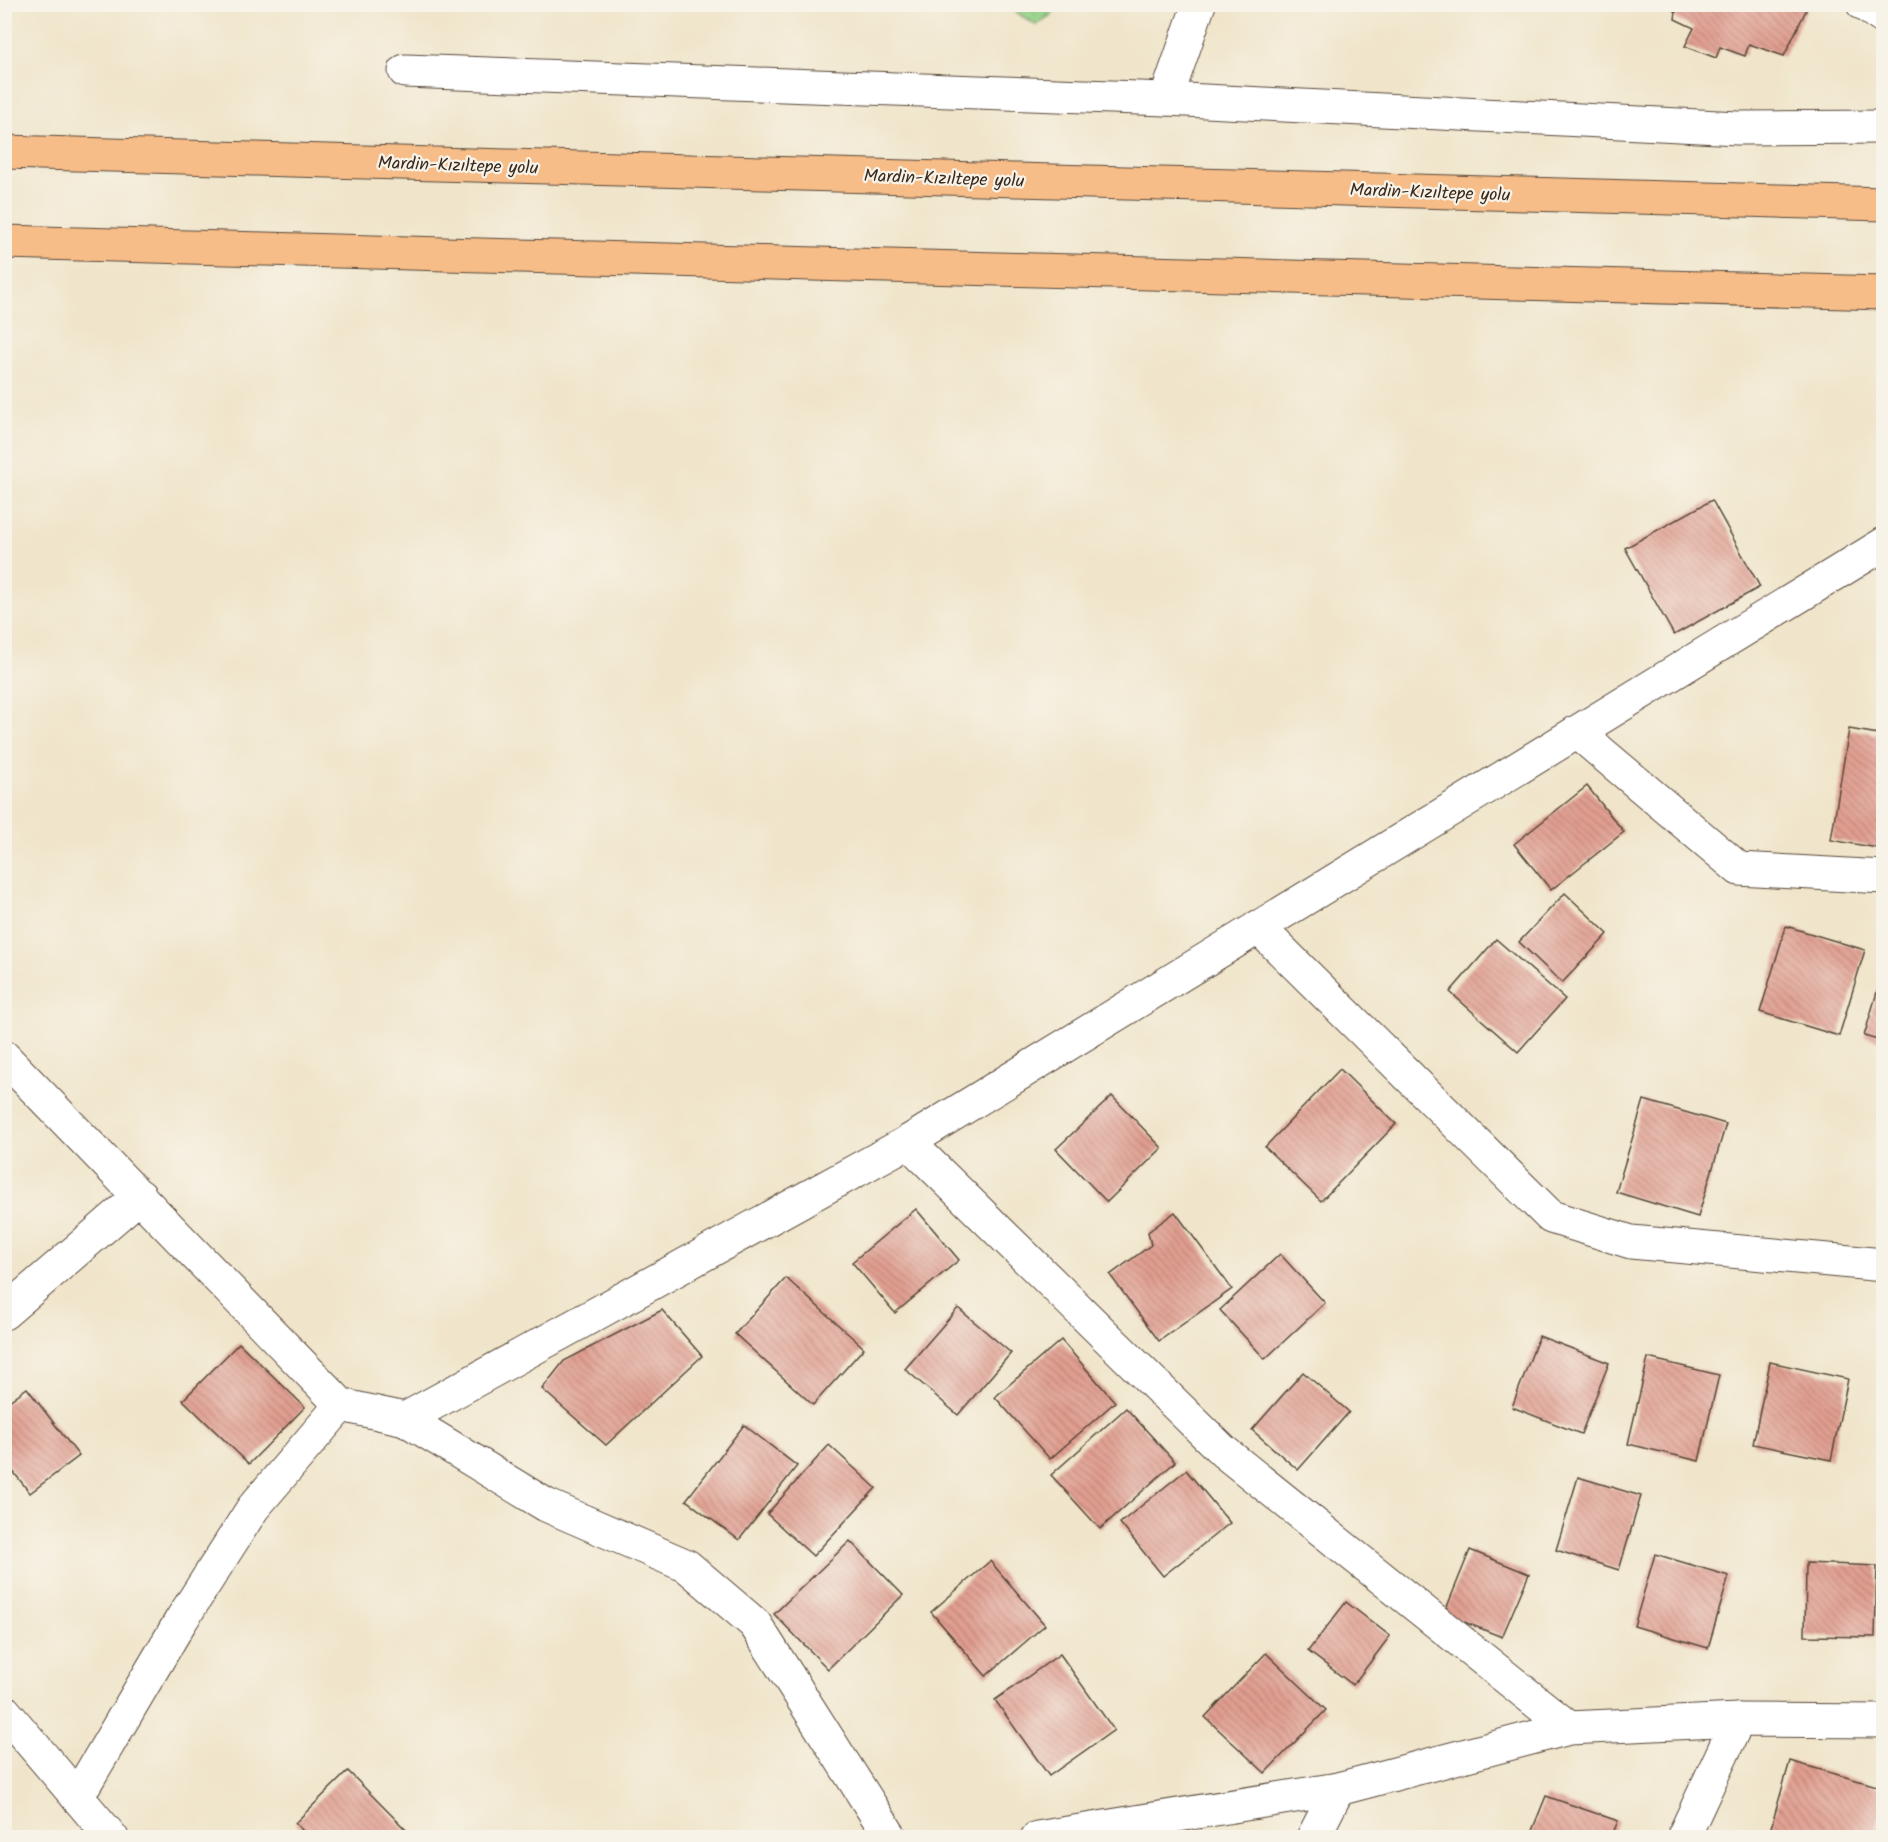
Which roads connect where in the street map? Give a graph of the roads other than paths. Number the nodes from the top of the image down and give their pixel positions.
1 (1199, 4) edge
2 (1863, 4) edge
3 (1884, 18) edge
4 (405, 71) dead end
5 (1166, 99) junction
6 (1884, 128) edge
7 (4, 152) edge
8 (1884, 204) edge
9 (4, 242) edge
10 (1884, 293) edge
11 (1884, 544) edge
12 (1577, 732) junction
13 (1884, 877) edge
14 (1258, 927) junction
15 (4, 1057) edge
16 (908, 1142) junction
17 (140, 1196) junction
18 (1884, 1265) edge
19 (4, 1313) edge
20 (341, 1405) junction
21 (405, 1419) junction
22 (4, 1711) edge
23 (1737, 1720) junction
24 (1884, 1721) edge
25 (1569, 1728) junction
26 (1338, 1789) junction
27 (77, 1797) junction
28 (112, 1838) edge
29 (891, 1838) edge
30 (1037, 1838) edge
31 (1313, 1838) edge
32 (1683, 1838) edge

1 - 5 street
2 - 3 street
4 - 5 street
5 - 6 street
7 - 8 highway, Mardin-Kızıltepe yolu
9 - 10 highway
11 - 12 street
12 - 13 street
12 - 14 street
14 - 16 street
14 - 18 street
15 - 17 street
16 - 21 street
16 - 25 street
17 - 19 street
17 - 20 street
20 - 21 street
20 - 27 street
21 - 29 street
22 - 27 street
23 - 24 street
23 - 25 street
23 - 32 street
25 - 26 street
26 - 30 street
26 - 31 street
27 - 28 street

